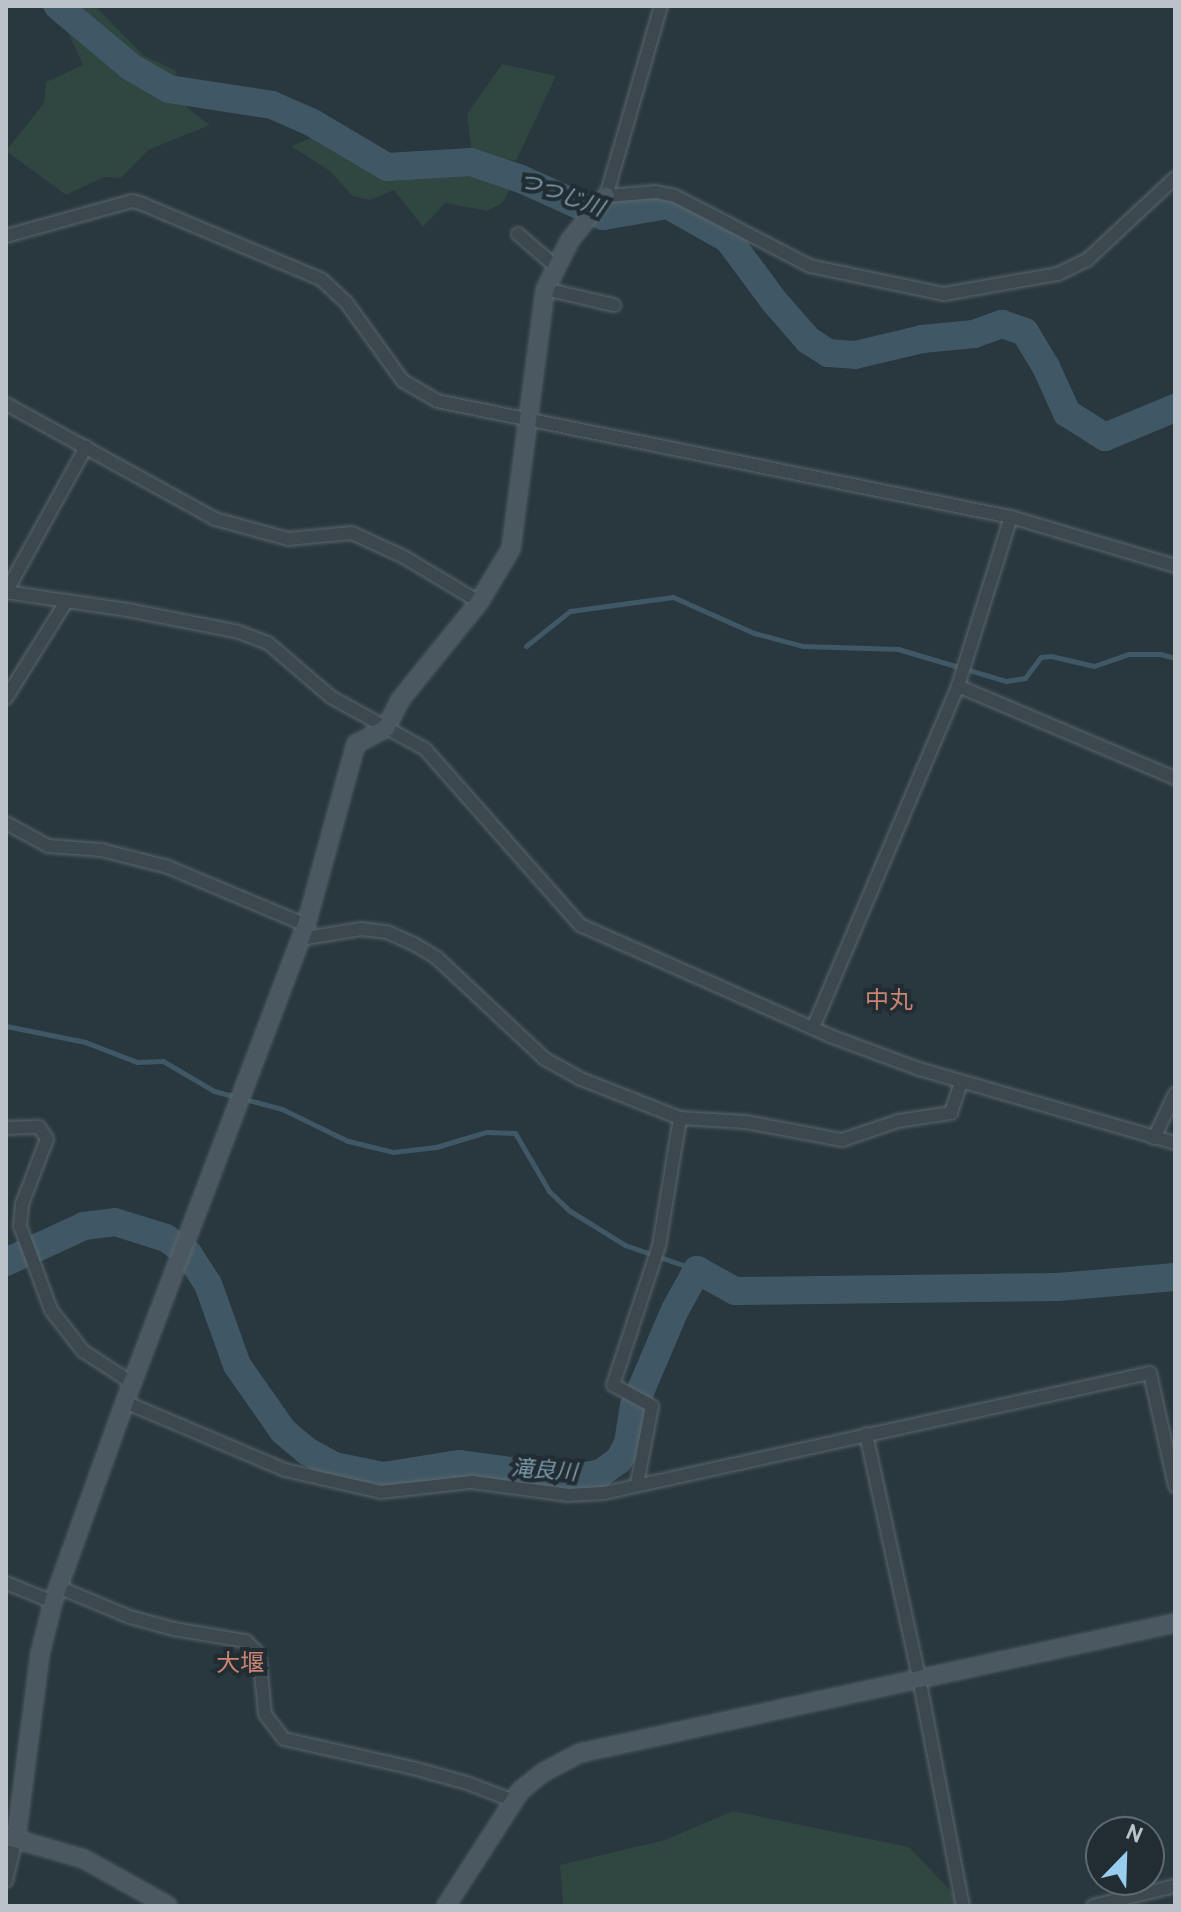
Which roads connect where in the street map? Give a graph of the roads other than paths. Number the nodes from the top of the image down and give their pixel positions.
1 (661, 6) edge
2 (1175, 178) edge
3 (597, 206) junction
4 (518, 234) dead end
5 (6, 236) edge
6 (555, 266) junction
7 (545, 289) junction
8 (614, 305) dead end
9 (6, 404) edge
10 (527, 417) junction
11 (86, 447) junction
12 (1011, 517) junction
13 (1175, 566) edge
14 (6, 592) edge
15 (66, 602) junction
16 (479, 602) junction
17 (958, 686) junction
18 (6, 698) edge
19 (386, 728) junction
20 (1175, 778) edge
21 (6, 823) edge
22 (303, 932) junction
23 (813, 1028) junction
24 (961, 1083) junction
25 (1175, 1094) edge
26 (680, 1118) junction
27 (6, 1128) edge
28 (1154, 1138) junction
29 (1175, 1143) edge
30 (132, 1383) junction
31 (125, 1402) junction
32 (866, 1434) junction
33 (637, 1484) junction
34 (1175, 1486) edge
35 (6, 1583) edge
36 (55, 1595) junction
37 (1175, 1623) edge
38 (919, 1678) junction
39 (514, 1801) junction
40 (11, 1838) edge
41 (6, 1881) edge
42 (1175, 1886) edge
43 (168, 1906) edge
44 (446, 1906) edge
45 (963, 1906) edge
46 (1093, 1906) edge

1 - 3 street
2 - 3 street
3 - 6 street
4 - 6 street
5 - 10 street
6 - 7 street
7 - 8 street
7 - 10 street
9 - 11 street
10 - 12 street
10 - 16 street
11 - 14 street
11 - 16 street
12 - 13 street
12 - 17 street
14 - 15 street
15 - 18 street
15 - 19 street
16 - 19 street
17 - 20 street
17 - 23 street
19 - 22 street
19 - 23 street
21 - 22 street
22 - 26 street
22 - 30 street
23 - 24 street
24 - 26 street
24 - 28 street
25 - 28 street
26 - 33 street
27 - 30 street
28 - 29 street
30 - 31 street
31 - 33 street
31 - 36 street
32 - 33 street
32 - 34 street
32 - 38 street
35 - 36 street
36 - 39 street
36 - 40 street
37 - 38 street
38 - 39 street
38 - 45 street
39 - 44 street
40 - 41 street
40 - 43 street
42 - 46 street

